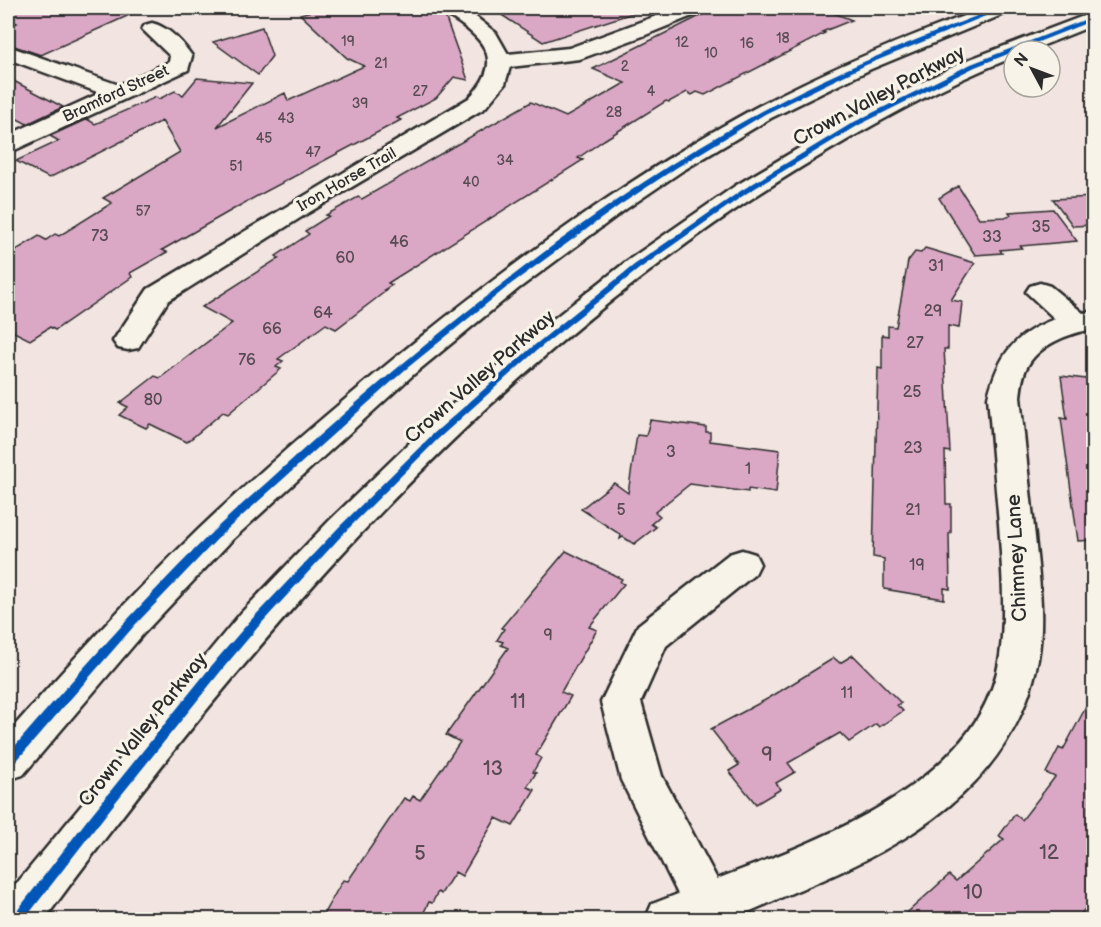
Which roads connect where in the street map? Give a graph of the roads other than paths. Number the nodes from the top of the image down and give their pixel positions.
1 (450, 8) edge
2 (695, 8) edge
3 (1002, 8) edge
4 (1094, 18) edge
5 (152, 29) dead end
6 (8, 52) edge
7 (501, 61) junction
8 (120, 93) junction
9 (8, 144) edge
10 (1040, 292) dead end
11 (1084, 321) edge
12 (128, 341) dead end
13 (742, 564) dead end
14 (8, 762) edge
15 (706, 903) junction
16 (16, 920) edge
17 (668, 920) edge

1 - 7 main road
2 - 7 main road
3 - 14 main road, Crown Valley Parkway
4 - 16 main road, Crown Valley Parkway
5 - 8 main road, Bramford Street
6 - 8 main road
7 - 12 main road, Iron Horse Trail
8 - 9 main road, Bramford Street
10 - 11 main road, Chimney Lane
11 - 15 main road, Chimney Lane
13 - 15 main road
15 - 17 main road, Chimney Lane

